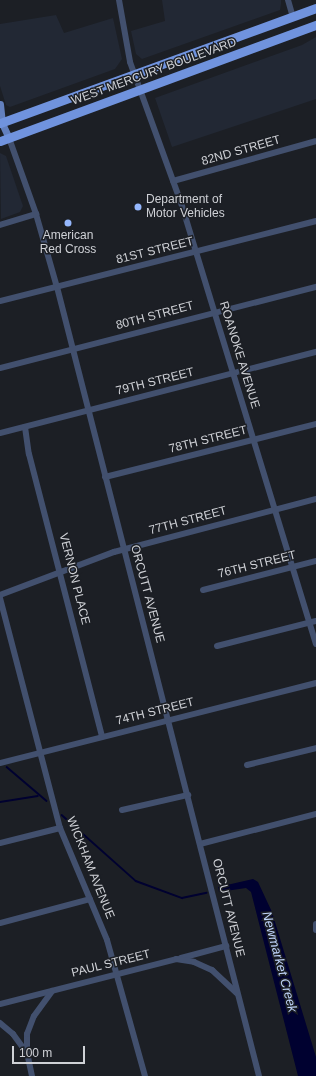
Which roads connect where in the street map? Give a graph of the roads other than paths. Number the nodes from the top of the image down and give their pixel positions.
1 (119, 0) edge
2 (288, 0) edge
3 (316, 8) edge
4 (293, 17) junction
5 (316, 25) edge
6 (134, 74) junction
7 (139, 89) junction
8 (0, 104) edge
9 (1, 121) edge
10 (4, 139) edge
11 (316, 141) edge
12 (173, 181) junction
13 (36, 214) junction
14 (316, 221) edge
15 (0, 225) edge
16 (196, 252) junction
17 (57, 287) junction
18 (316, 287) edge
19 (0, 302) edge
20 (215, 312) junction
21 (73, 349) junction
22 (316, 352) edge
23 (0, 368) edge
24 (234, 374) junction
25 (89, 411) junction
26 (316, 424) edge
27 (25, 427) junction
28 (0, 433) edge
29 (254, 440) junction
30 (105, 477) junction
31 (316, 499) edge
32 (275, 510) junction
33 (124, 549) junction
34 (316, 561) edge
35 (293, 567) junction
36 (61, 573) junction
37 (203, 590) dead end
38 (0, 596) edge
39 (313, 622) edge
40 (316, 644) edge
41 (217, 646) dead end
42 (316, 682) edge
43 (168, 720) junction
44 (102, 737) junction
45 (316, 748) edge
46 (40, 753) junction
47 (0, 763) edge
48 (247, 765) dead end
49 (188, 795) junction
50 (122, 810) dead end
51 (316, 814) edge
52 (60, 828) junction
53 (0, 843) edge
54 (200, 844) junction
55 (90, 899) junction
56 (0, 923) edge
57 (316, 924) edge
58 (316, 930) edge
59 (226, 946) junction
60 (176, 959) junction
61 (118, 974) junction
62 (52, 991) junction
63 (239, 996) junction
64 (0, 1004) edge
65 (0, 1024) edge
66 (27, 1054) junction
67 (32, 1076) edge
68 (145, 1076) edge
69 (259, 1076) edge

1 - 6 street, ROANOKE AVENUE
2 - 4 street
3 - 4 highway, WEST MERCURY BOULEVARD
4 - 6 highway, WEST MERCURY BOULEVARD
5 - 7 highway, WEST MERCURY BOULEVARD
6 - 7 street, ROANOKE AVENUE
6 - 9 highway, WEST MERCURY BOULEVARD
7 - 10 highway, WEST MERCURY BOULEVARD
7 - 12 street, ROANOKE AVENUE
8 - 9 main road, ORCUTT AVENUE
9 - 10 main road, ORCUTT AVENUE
10 - 13 street, ORCUTT AVENUE
11 - 12 street, 82ND STREET
12 - 16 street, ROANOKE AVENUE
13 - 15 street
13 - 17 street, ORCUTT AVENUE
14 - 16 street, 81ST STREET
16 - 17 street, 81ST STREET
16 - 20 street, ROANOKE AVENUE
17 - 19 street, 81ST STREET
17 - 21 street, ORCUTT AVENUE
18 - 20 street, 80TH STREET
20 - 21 street, 80TH STREET
20 - 24 street, ROANOKE AVENUE
21 - 23 street, 80TH STREET
21 - 25 street, ORCUTT AVENUE
22 - 24 street, 79TH STREET
24 - 25 street, 79TH STREET
24 - 29 street, ROANOKE AVENUE
25 - 27 street, 79TH STREET
25 - 30 street, ORCUTT AVENUE
26 - 29 street, 78TH STREET
27 - 28 street, 79TH STREET
27 - 36 street, VERNON PLACE
29 - 30 street, 78TH STREET
29 - 32 street, ROANOKE AVENUE
30 - 33 street, ORCUTT AVENUE
31 - 32 street, 77TH STREET
32 - 33 street, 77TH STREET
32 - 35 street, ROANOKE AVENUE
33 - 36 street, 77TH STREET
33 - 43 street, ORCUTT AVENUE
34 - 35 street, 76TH STREET
35 - 37 street, 76TH STREET
35 - 39 street, ROANOKE AVENUE
36 - 38 street, 77TH STREET
36 - 44 street, VERNON PLACE
38 - 46 street, WICKHAM AVENUE
39 - 40 street, ROANOKE AVENUE
39 - 41 street
42 - 43 street, 74TH STREET
43 - 44 street, 74TH STREET
43 - 49 street, ORCUTT AVENUE
44 - 46 street, 74TH STREET
45 - 48 street
46 - 47 street, 74TH STREET
46 - 52 street, WICKHAM AVENUE
49 - 50 street
49 - 54 street, ORCUTT AVENUE
51 - 54 street
52 - 53 street
52 - 55 street, WICKHAM AVENUE
54 - 59 street, ORCUTT AVENUE
55 - 56 street
55 - 61 street, WICKHAM AVENUE
57 - 58 street
59 - 60 street, PAUL STREET
59 - 63 street, ORCUTT AVENUE
60 - 61 street, PAUL STREET
60 - 63 street, PAUL STREET
61 - 62 street, PAUL STREET
61 - 68 street, WICKHAM AVENUE
62 - 64 street, PAUL STREET
62 - 66 street
63 - 69 street, ORCUTT AVENUE
65 - 66 street
66 - 67 street

